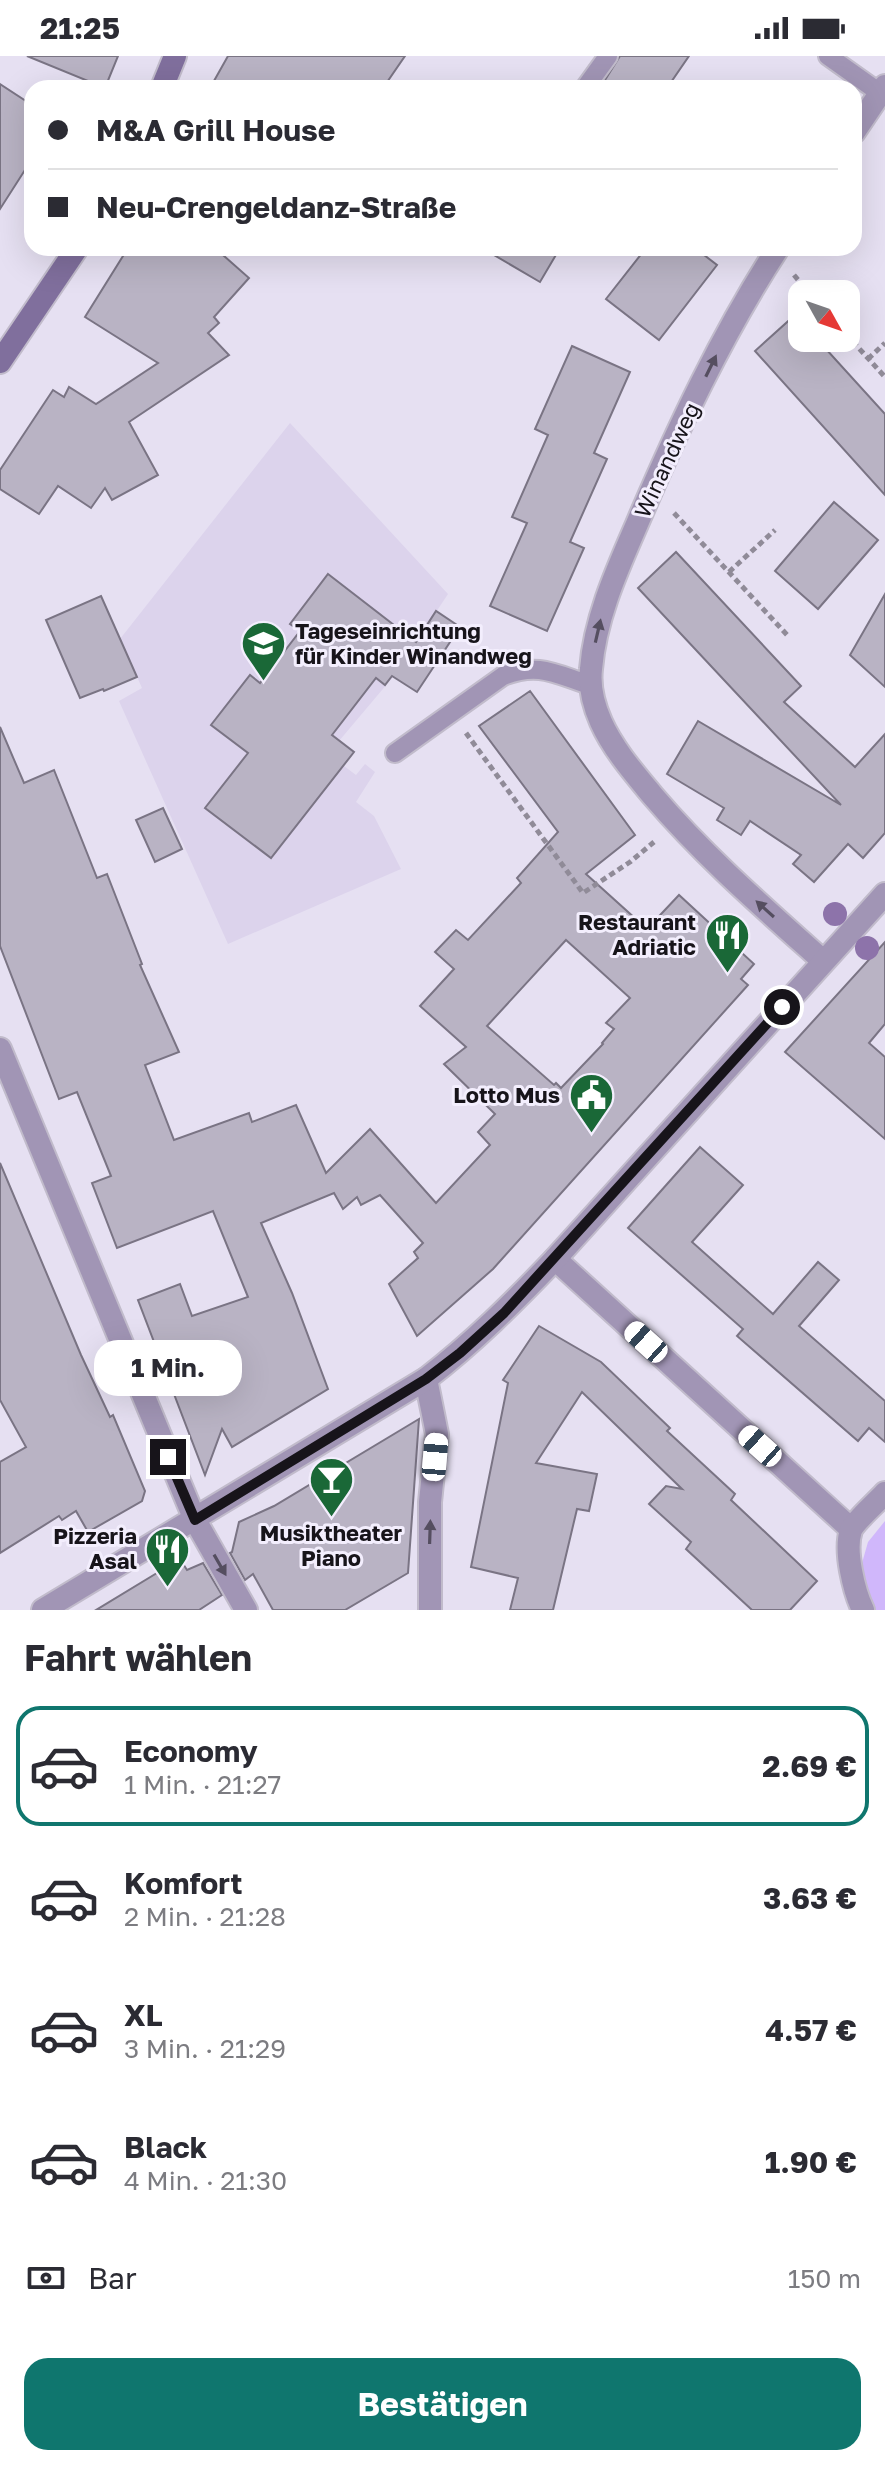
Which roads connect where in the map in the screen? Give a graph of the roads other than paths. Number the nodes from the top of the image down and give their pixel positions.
1 (175, 56) edge
2 (608, 56) edge
3 (828, 56) edge
4 (169, 80) edge
5 (591, 80) edge
6 (882, 89) edge
7 (862, 120) edge
8 (72, 256) edge
9 (773, 256) edge
10 (0, 362) edge
11 (590, 685) junction
12 (395, 753) dead end
13 (885, 894) edge
14 (823, 961) junction
15 (0, 1049) edge
16 (555, 1259) junction
17 (426, 1379) junction
18 (885, 1493) edge
19 (195, 1520) junction
20 (851, 1529) junction
21 (43, 1610) edge
22 (246, 1610) edge
23 (430, 1610) edge
24 (863, 1610) edge

1 - 4 main road
2 - 5 lane
3 - 6 lane
6 - 7 street
8 - 10 main road
11 -> 9 street, Winandweg
11 - 12 lane
14 -> 11 street, Winandweg
13 - 14 street
14 - 16 street
15 - 19 street
16 - 17 street
16 - 20 street
17 - 19 street
23 -> 17 street
18 - 20 street
19 - 21 street
19 -> 22 street
20 - 24 street

